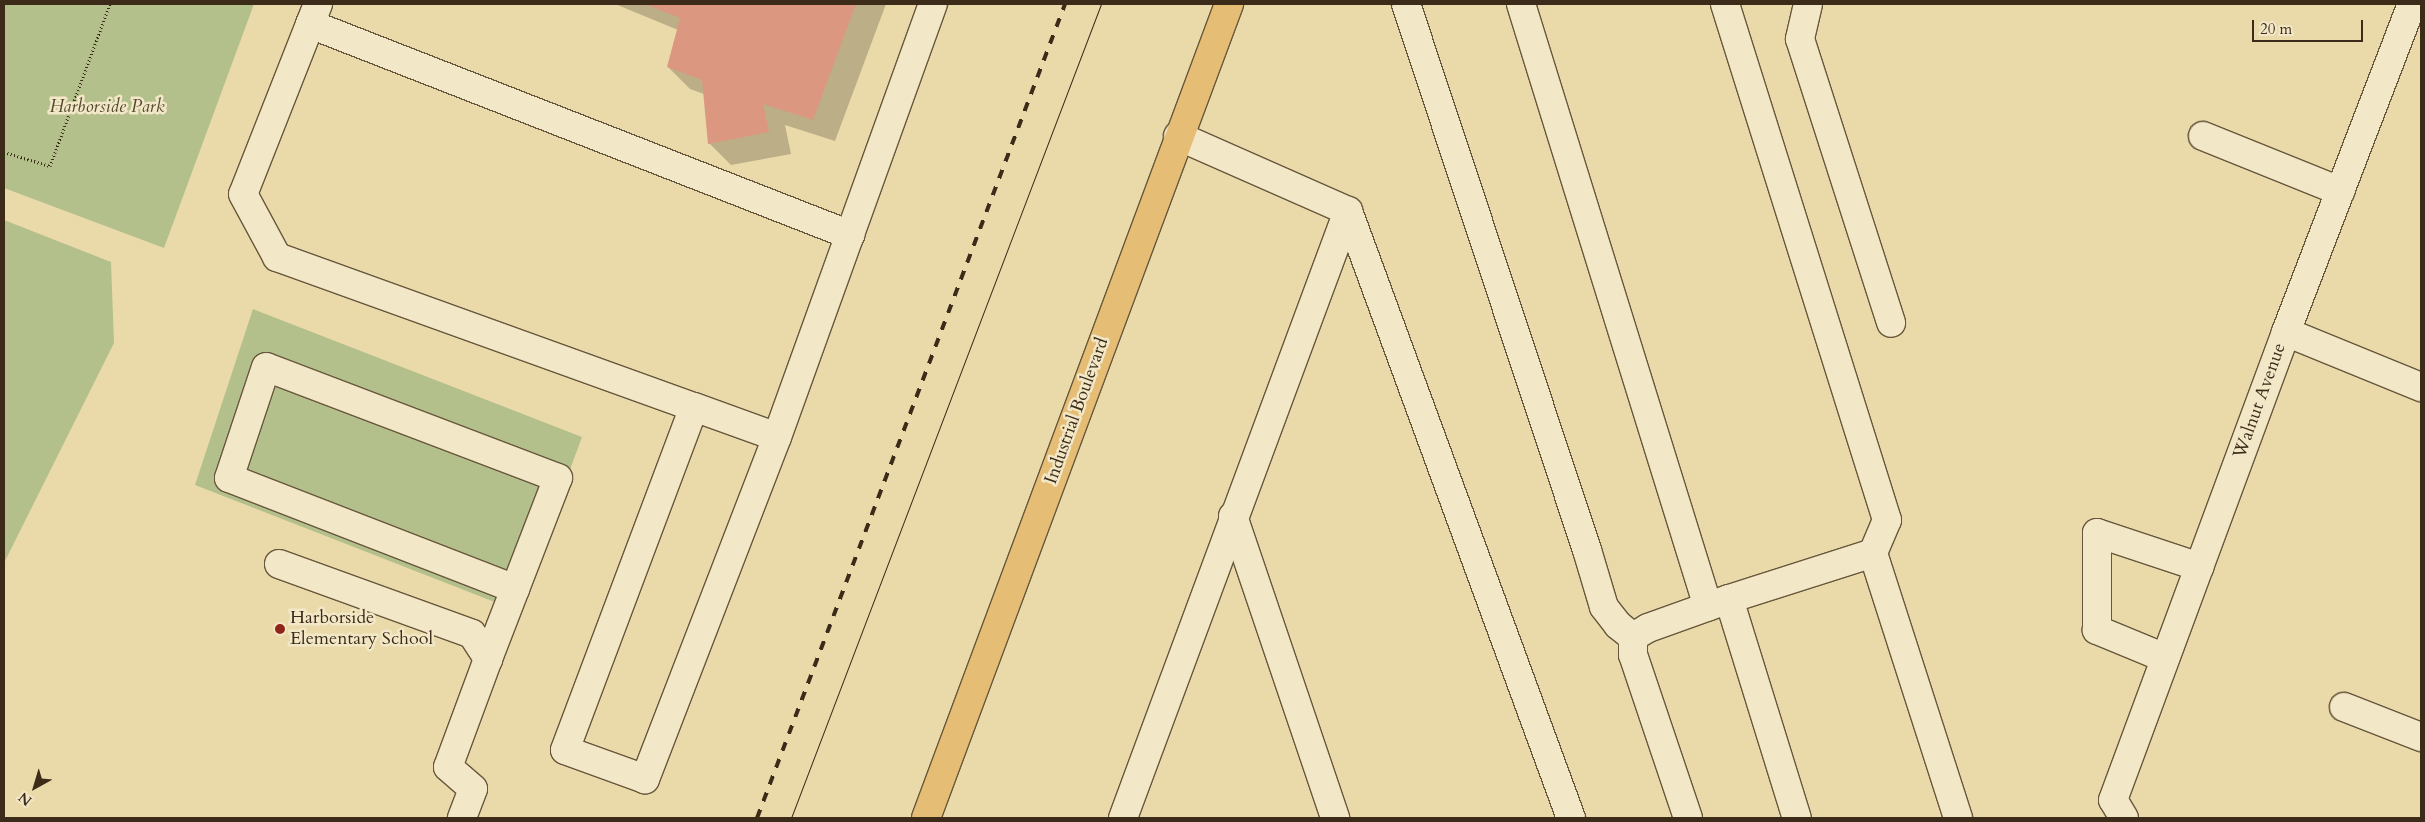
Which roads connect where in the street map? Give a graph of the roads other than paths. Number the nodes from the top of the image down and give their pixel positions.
1 (932, 4) edge
2 (1229, 4) edge
3 (1406, 4) edge
4 (1520, 4) edge
5 (1725, 4) edge
6 (1808, 4) edge
7 (2412, 4) edge
8 (314, 14) edge
9 (1178, 136) junction
10 (2203, 136) dead end
11 (2340, 191) junction
12 (1348, 211) junction
13 (850, 235) junction
14 (1891, 323) dead end
15 (2286, 332) junction
16 (2421, 387) edge
17 (694, 407) junction
18 (777, 437) junction
19 (1233, 516) junction
20 (1873, 553) junction
21 (279, 564) dead end
22 (2199, 567) junction
23 (515, 589) junction
24 (1719, 603) junction
25 (1633, 637) junction
26 (2165, 658) junction
27 (488, 659) junction
28 (2344, 707) dead end
29 (2421, 737) edge
30 (2118, 809) edge
31 (462, 818) edge
32 (926, 818) edge
33 (1123, 818) edge
34 (1335, 818) edge
35 (1571, 818) edge
36 (1688, 818) edge
37 (1798, 818) edge
38 (1958, 818) edge

1 - 13 street
2 - 9 main road, Industrial Boulevard
3 - 25 street
4 - 24 street
5 - 20 street
6 - 14 street
7 - 11 street, Walnut Avenue
8 - 13 street
8 - 17 street
9 - 12 street
9 - 32 main road, Industrial Boulevard
10 - 11 street
11 - 15 street, Walnut Avenue
12 - 19 street
12 - 35 street
13 - 18 street
15 - 16 street
15 - 22 street, Walnut Avenue
17 - 18 street
17 - 18 street
19 - 33 street
19 - 34 street
20 - 24 street
20 - 38 street
21 - 27 street
22 - 26 street, Walnut Avenue
22 - 26 street
23 - 23 street
23 - 27 street
24 - 25 street
24 - 37 street
25 - 36 street
26 - 30 street, Walnut Avenue
27 - 31 street
28 - 29 street

